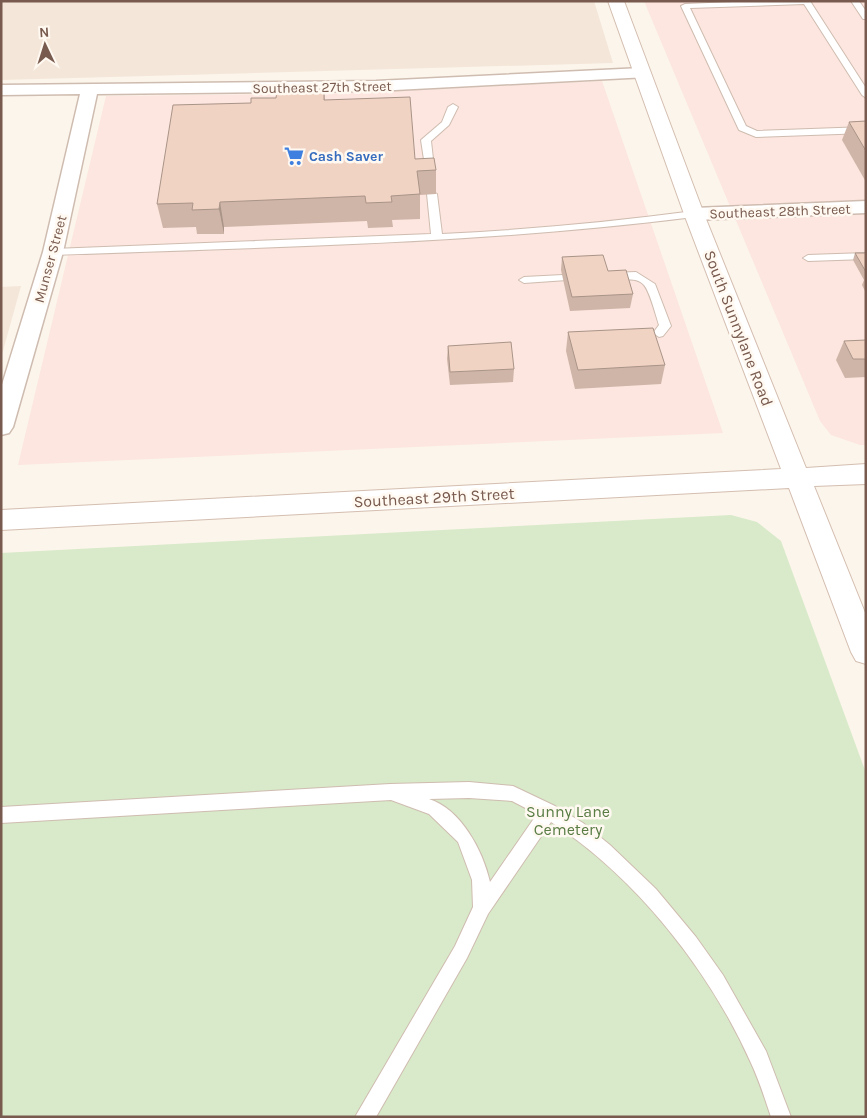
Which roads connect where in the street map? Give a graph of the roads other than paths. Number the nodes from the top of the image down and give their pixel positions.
1 (616, 1) edge
2 (855, 1) edge
3 (807, 2) edge
4 (866, 17) edge
5 (642, 73) junction
6 (90, 89) junction
7 (1, 90) edge
8 (866, 96) edge
9 (452, 107) dead end
10 (866, 130) edge
11 (431, 183) edge
12 (432, 194) edge
13 (866, 207) edge
14 (694, 214) junction
15 (437, 237) junction
16 (53, 252) junction
17 (866, 256) edge
18 (808, 258) dead end
19 (603, 276) edge
20 (562, 278) edge
21 (524, 280) dead end
22 (658, 333) dead end
23 (1, 427) edge
24 (866, 474) edge
25 (797, 477) junction
26 (1, 520) edge
27 (866, 652) edge
28 (390, 792) junction
29 (549, 811) junction
30 (1, 815) edge
31 (482, 908) junction
32 (365, 1117) edge
33 (781, 1117) edge

1 - 5 main road, South Sunnylane Road
2 - 4 lane
3 - 8 lane
3 - 10 lane
5 - 6 street, Southeast 27th Street
5 - 14 main road, South Sunnylane Road
6 - 7 street, Southeast 27th Street
6 - 16 street, Munser Street
9 - 11 lane
12 - 15 lane
13 - 14 street, Southeast 28th Street
14 - 15 lane
14 - 25 main road, South Sunnylane Road
15 - 16 lane
16 - 23 street, Munser Street
17 - 18 lane
19 - 22 lane
20 - 21 lane
24 - 25 main road, Southeast 29th Street
25 - 26 main road, Southeast 29th Street
25 - 27 main road, South Sunnylane Road
28 - 29 lane
28 - 30 lane
28 - 31 lane
29 - 31 lane
29 - 33 lane
31 - 32 lane

